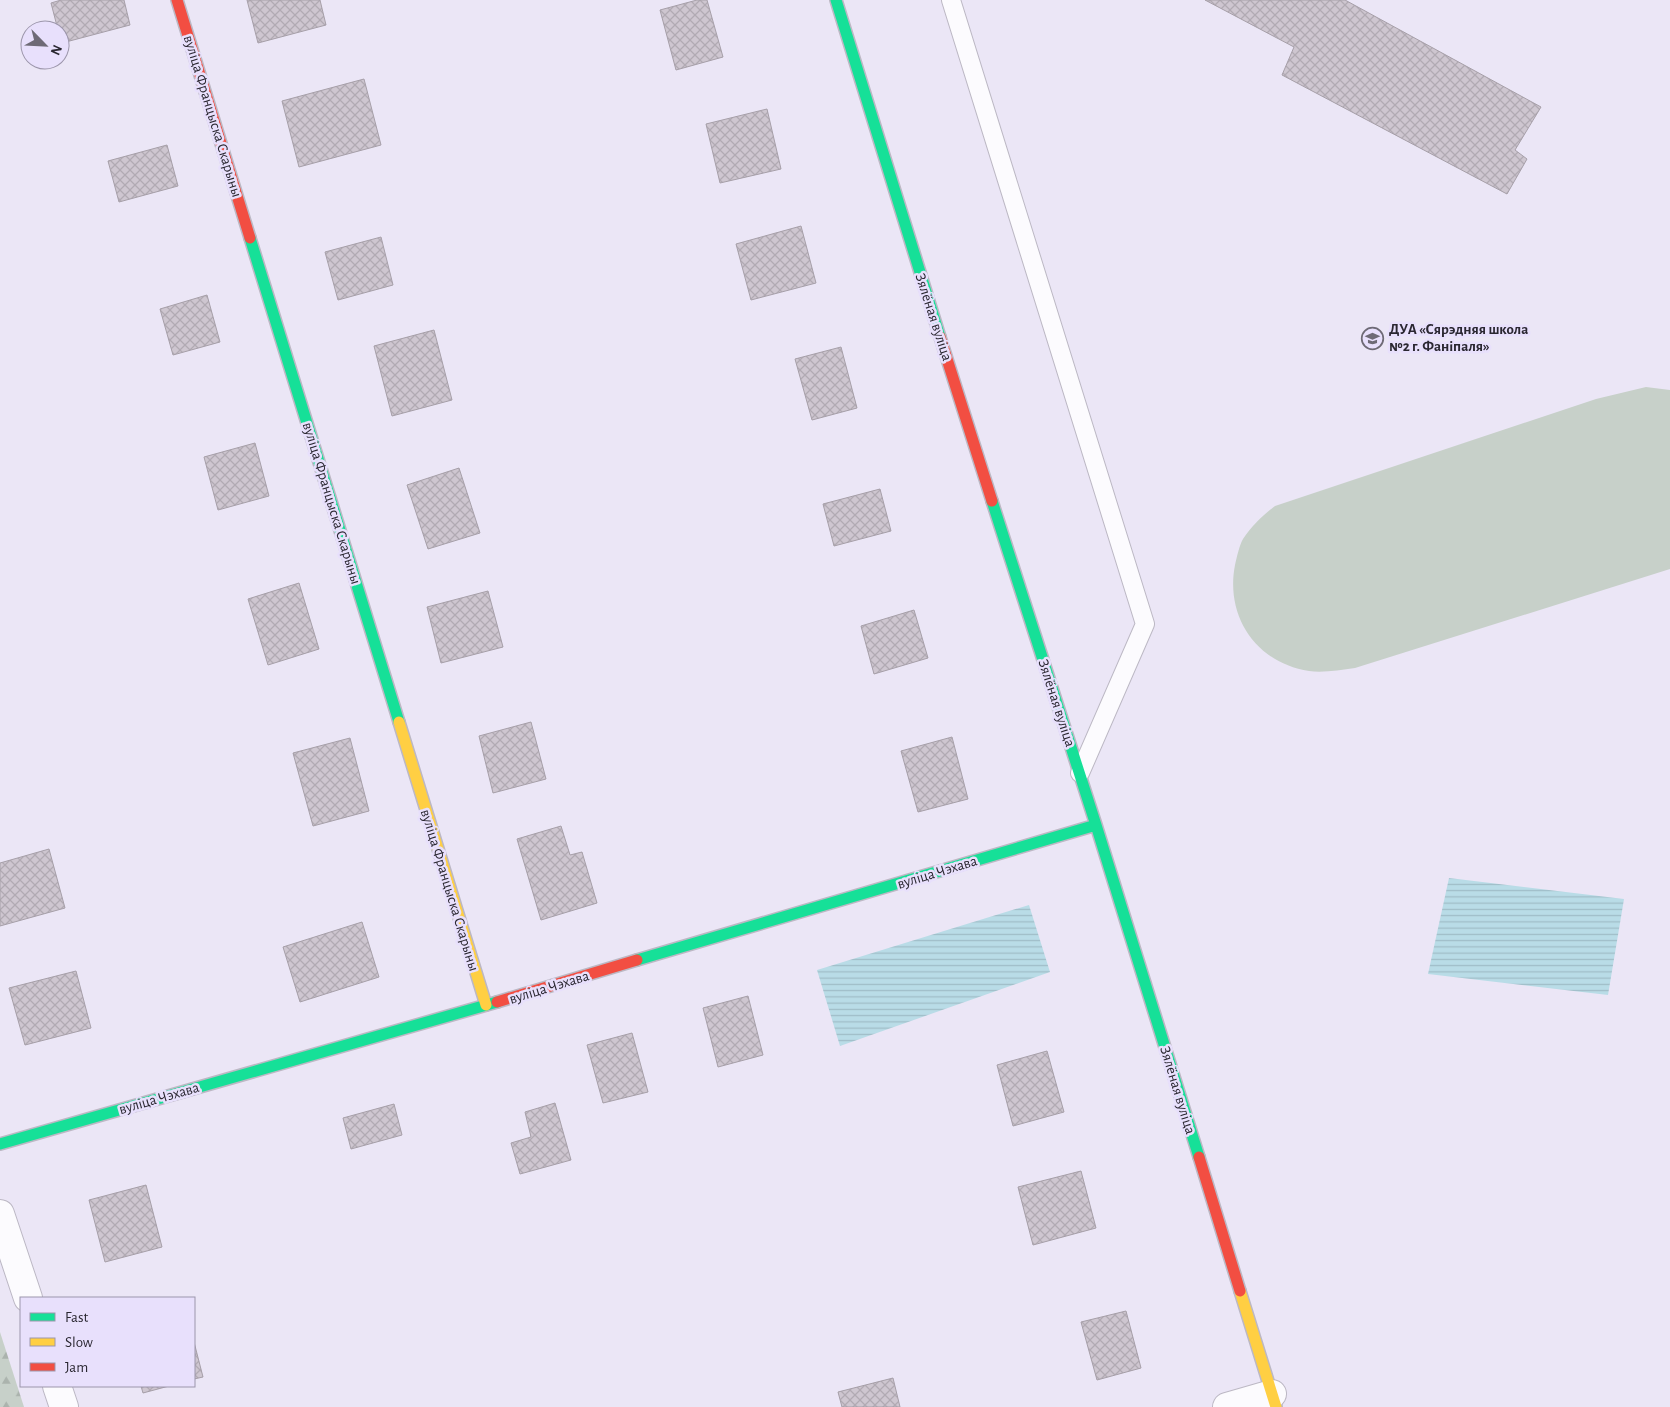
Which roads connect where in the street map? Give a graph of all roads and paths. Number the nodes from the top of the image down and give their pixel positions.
1 (177, 0) edge
2 (836, 0) edge
3 (951, 0) edge
4 (1080, 773) junction
5 (1096, 825) junction
6 (486, 1005) junction
7 (0, 1144) edge
8 (0, 1214) edge
9 (28, 1297) edge
10 (57, 1387) edge
11 (1274, 1400) edge
12 (64, 1407) edge
13 (1227, 1407) edge

1 - 6 street, вуліца Францыска Скарыны
2 - 4 street, Зялёная вуліца
3 - 4 lane
4 - 5 street, Зялёная вуліца
5 - 6 street, вуліца Чэхава
5 - 11 street, Зялёная вуліца
6 - 7 street, вуліца Чэхава
8 - 9 street
10 - 12 street
11 - 13 street

